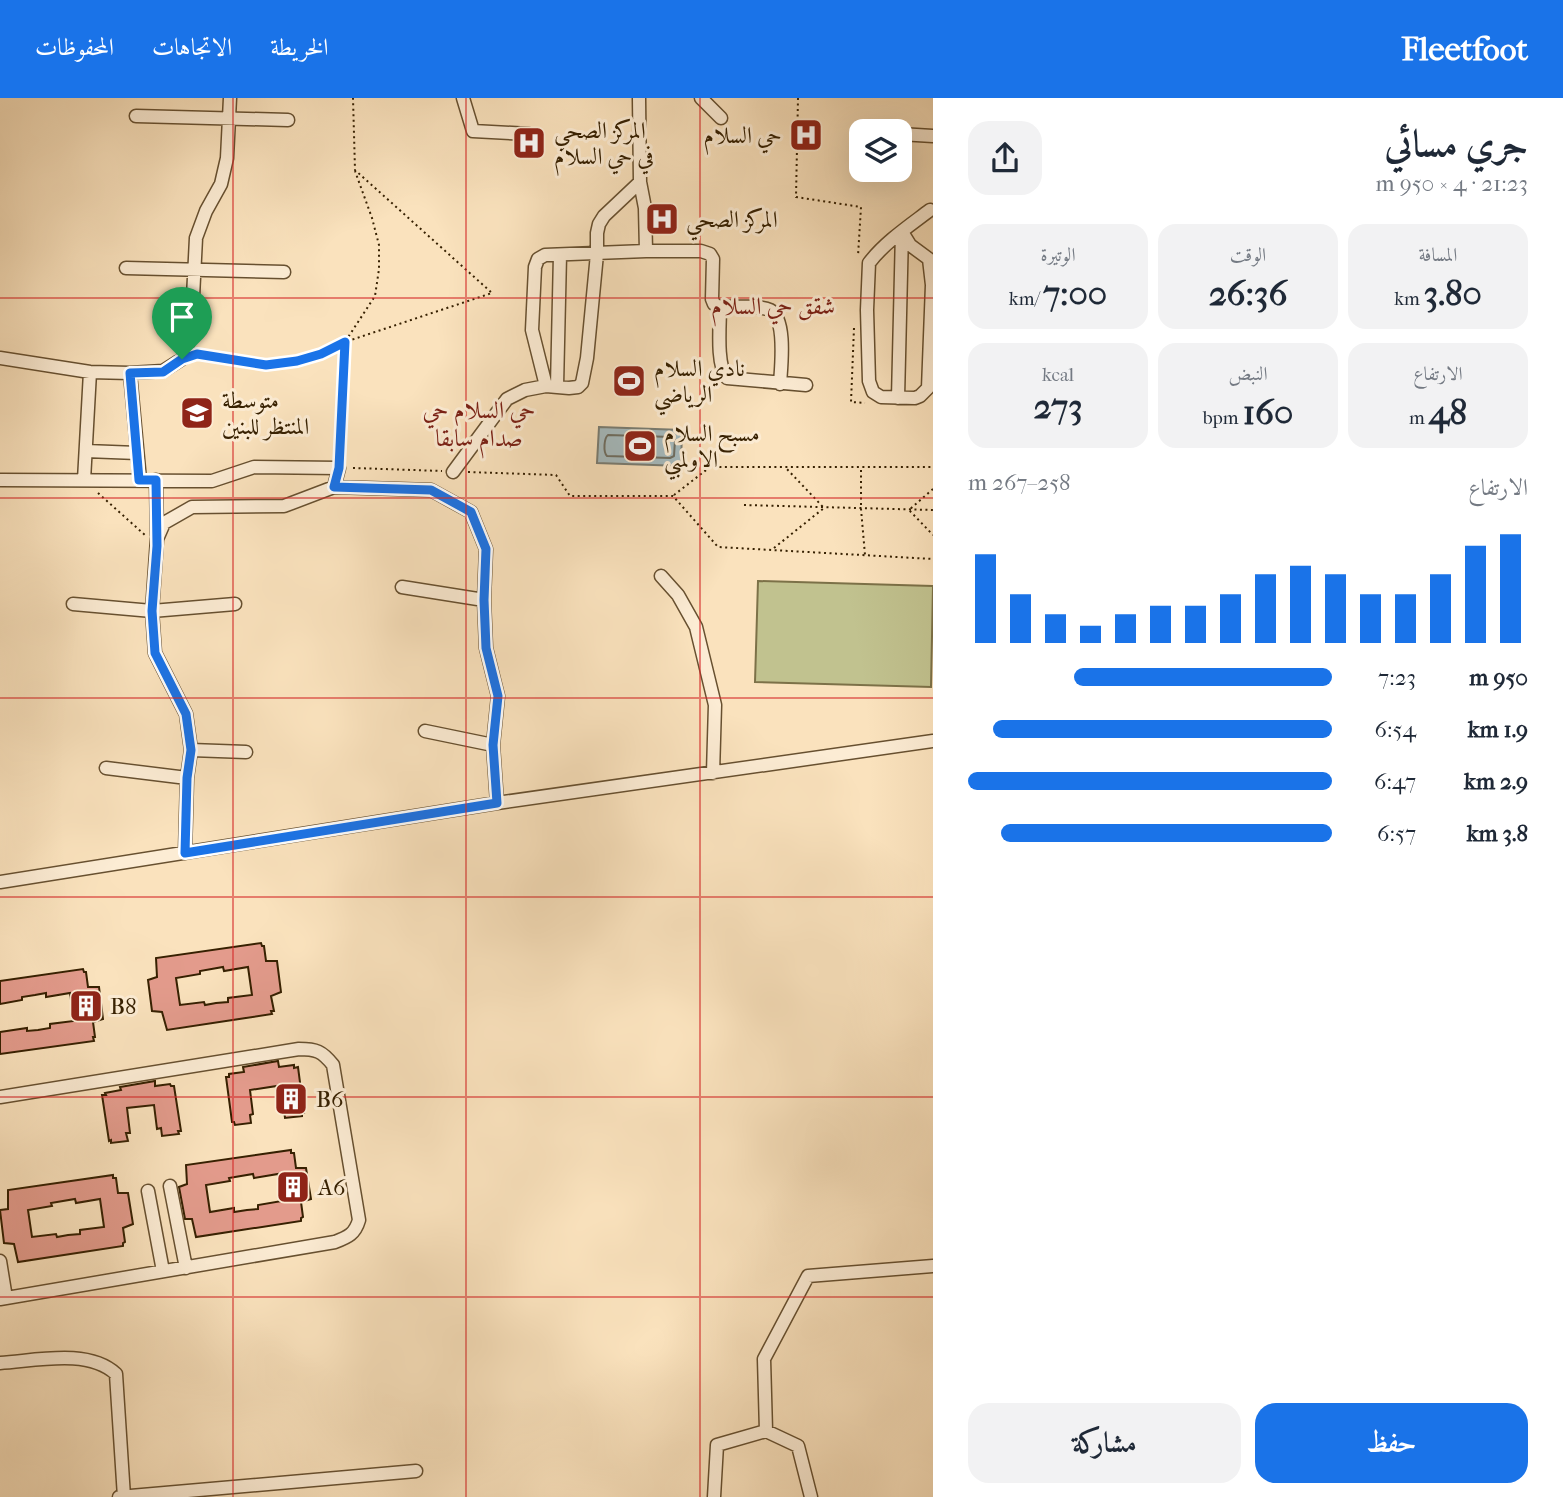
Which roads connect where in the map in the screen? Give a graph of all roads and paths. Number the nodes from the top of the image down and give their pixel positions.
1 (230, 98) edge
2 (353, 98) edge
3 (463, 98) edge
4 (639, 98) edge
5 (701, 98) edge
6 (798, 98) edge
7 (136, 116) dead end
8 (230, 118) junction
9 (721, 118) dead end
10 (288, 120) dead end
11 (529, 134) dead end
12 (912, 135) edge
13 (933, 136) edge
14 (355, 170) junction
15 (640, 182) junction
16 (932, 210) edge
17 (902, 232) junction
18 (646, 251) junction
19 (597, 254) junction
20 (560, 255) junction
21 (858, 263) dead end
22 (126, 268) dead end
23 (193, 270) junction
24 (284, 272) dead end
25 (720, 307) junction
26 (855, 319) dead end
27 (345, 342) junction
28 (0, 358) edge
29 (182, 359) junction
30 (90, 372) junction
31 (130, 373) junction
32 (780, 384) junction
33 (806, 385) dead end
34 (552, 386) junction
35 (898, 398) junction
36 (864, 403) dead end
37 (86, 451) junction
38 (137, 453) junction
39 (785, 467) junction
40 (933, 467) edge
41 (339, 468) junction
42 (861, 468) junction
43 (453, 472) junction
44 (0, 480) edge
45 (84, 480) junction
46 (139, 480) junction
47 (156, 480) junction
48 (334, 487) junction
49 (933, 489) edge
50 (673, 496) junction
51 (744, 505) dead end
52 (824, 508) junction
53 (861, 509) junction
54 (909, 510) junction
55 (933, 510) edge
56 (933, 535) edge
57 (157, 546) junction
58 (772, 550) junction
59 (865, 555) junction
60 (933, 559) edge
61 (661, 576) dead end
62 (402, 587) dead end
63 (484, 600) junction
64 (73, 604) dead end
65 (235, 604) dead end
66 (152, 611) junction
67 (425, 731) dead end
68 (933, 741) edge
69 (493, 745) junction
70 (191, 750) junction
71 (246, 752) dead end
72 (106, 768) dead end
73 (713, 773) junction
74 (187, 778) junction
75 (497, 803) junction
76 (185, 853) junction
77 (0, 882) edge
78 (0, 1097) edge
79 (170, 1186) dead end
80 (148, 1191) dead end
81 (0, 1261) edge
82 (933, 1266) edge
83 (186, 1268) junction
84 (163, 1271) junction
85 (3, 1299) edge
86 (0, 1363) edge
87 (766, 1432) junction
88 (416, 1471) dead end
89 (122, 1497) edge
90 (715, 1497) edge
91 (811, 1497) edge

1 - 8 street
2 - 14 path
3 - 11 street
4 - 15 street
5 - 9 street
6 - 21 path
7 - 8 street
8 - 10 street
8 - 23 street
12 - 13 street
14 - 27 path
14 - 27 path
15 - 18 street
15 - 19 street
16 - 17 street
17 - 35 street
17 - 35 street
17 - 35 street
18 - 19 street
18 - 25 street
19 - 20 street
19 - 34 street
20 - 34 street
20 - 34 street
22 - 23 street
23 - 24 street
23 - 29 street
25 - 32 street
25 - 32 street
26 - 36 path
27 - 29 path
27 - 41 path
28 - 30 street
29 - 31 street
30 - 31 street
30 - 37 street
31 - 38 street
32 - 33 street
34 - 43 street
37 - 38 street
37 - 45 street
38 - 46 street
39 - 42 path
39 - 50 path
39 - 52 path
40 - 42 path
41 - 43 path
41 - 47 street
41 - 48 street
42 - 53 path
43 - 50 path
44 - 45 street
45 - 46 street
45 - 57 path
46 - 47 street
47 - 57 street
48 - 57 street
48 - 63 street
49 - 54 path
50 - 58 path
51 - 52 path
52 - 53 path
52 - 58 path
53 - 54 path
53 - 59 path
54 - 55 path
54 - 56 path
57 - 66 street
58 - 59 path
59 - 60 path
61 - 73 street
62 - 63 street
63 - 69 street
64 - 66 street
65 - 66 street
66 - 70 street
67 - 69 street
68 - 73 street
69 - 75 street
70 - 71 street
70 - 74 street
72 - 74 street
73 - 75 street
74 - 76 street
75 - 76 street
76 - 77 street
78 - 83 street
79 - 83 street
80 - 84 street
81 - 85 street
82 - 87 street
83 - 84 street
84 - 85 street
86 - 89 street
87 - 90 street
87 - 91 street
88 - 89 street

